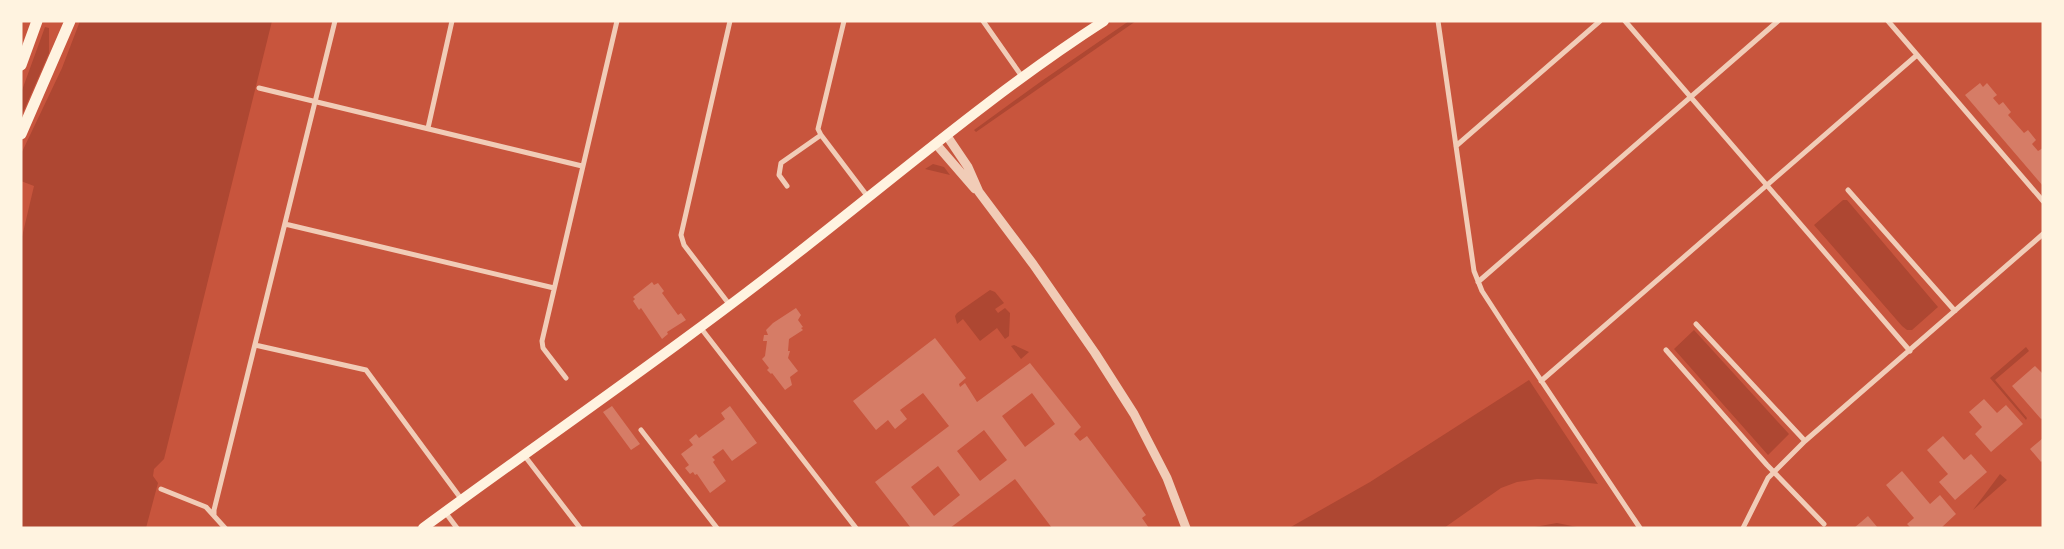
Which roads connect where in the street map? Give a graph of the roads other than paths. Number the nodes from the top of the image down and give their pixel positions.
1 (37, 21) edge
2 (70, 21) edge
3 (335, 21) edge
4 (452, 21) edge
5 (617, 21) edge
6 (730, 21) edge
7 (844, 21) edge
8 (983, 21) edge
9 (1104, 21) edge
10 (1600, 21) edge
11 (1625, 21) edge
12 (1778, 21) edge
13 (1888, 21) edge
14 (1438, 22) edge
15 (1916, 55) junction
16 (21, 65) edge
17 (1023, 78) junction
18 (259, 88) dead end
19 (1690, 97) junction
20 (315, 101) junction
21 (428, 128) junction
22 (21, 134) edge
23 (820, 135) junction
24 (947, 136) junction
25 (936, 144) junction
26 (1456, 146) junction
27 (582, 166) junction
28 (1766, 185) junction
29 (787, 186) dead end
30 (1848, 190) dead end
31 (979, 192) junction
32 (868, 197) junction
33 (2043, 201) edge
34 (285, 224) junction
35 (2043, 234) edge
36 (1478, 282) junction
37 (554, 288) junction
38 (729, 304) junction
39 (1956, 311) junction
40 (1696, 324) dead end
41 (700, 326) junction
42 (255, 345) junction
43 (1666, 350) dead end
44 (1910, 351) junction
45 (566, 378) dead end
46 (1541, 380) junction
47 (641, 430) dead end
48 (1805, 441) junction
49 (524, 455) junction
50 (1775, 471) junction
51 (160, 489) dead end
52 (462, 500) junction
53 (445, 511) junction
54 (214, 516) junction
55 (1824, 524) dead end
56 (225, 528) edge
57 (423, 528) edge
58 (457, 528) edge
59 (580, 528) edge
60 (717, 528) edge
61 (856, 528) edge
62 (1186, 528) edge
63 (1640, 528) edge
64 (1743, 528) edge

1 - 16 highway
2 - 22 highway
3 - 20 street
4 - 21 street
5 - 27 street
6 - 38 street
7 - 23 street
8 - 17 street
9 - 17 main road
10 - 26 street
11 - 19 street
12 - 19 street
13 - 15 street
14 - 26 street
15 - 28 street
15 - 33 street
17 - 24 main road
18 - 20 street
19 - 28 street
19 - 36 street
20 - 21 street
20 - 34 street
21 - 27 street
23 - 29 street
23 - 32 street
24 - 25 main road
24 - 31 street
25 - 31 street
25 - 32 main road
26 - 36 street
27 - 37 street
28 - 44 street
28 - 46 street
30 - 39 street
31 - 62 street
32 - 38 main road
34 - 37 street
34 - 42 street
35 - 39 street
36 - 46 street
37 - 45 street
38 - 41 main road
39 - 44 street
40 - 48 street
41 - 49 main road
41 - 61 street
42 - 52 street
42 - 54 street
43 - 50 street
44 - 48 street
46 - 63 street
47 - 60 street
48 - 50 street
49 - 52 main road
49 - 59 street
50 - 55 street
50 - 64 street
51 - 54 street
52 - 53 main road
53 - 57 main road
53 - 58 street
54 - 56 street

